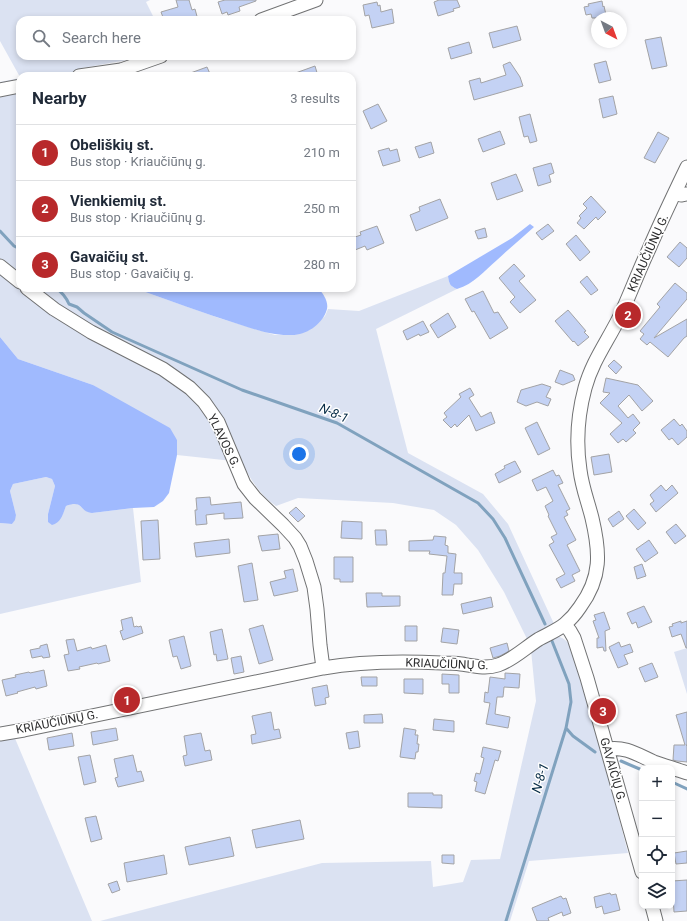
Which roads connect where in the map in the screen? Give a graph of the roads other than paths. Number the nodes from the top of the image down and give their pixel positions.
1 (316, 0) edge
2 (272, 16) edge
3 (150, 60) edge
4 (107, 72) edge
5 (16, 87) edge
6 (0, 90) edge
7 (687, 167) edge
8 (681, 194) edge
9 (0, 266) edge
10 (16, 279) edge
11 (32, 292) edge
12 (565, 625) junction
13 (323, 668) junction
14 (0, 734) edge
15 (607, 749) junction
16 (687, 773) edge
17 (639, 861) edge
18 (653, 909) edge
19 (656, 921) edge

1 - 2 street
3 - 4 street
5 - 6 street
7 - 8 street, KRIAUČIŪNŲ G.
8 - 12 street, KRIAUČIŪNŲ G.
9 - 10 street
11 - 13 street, YLAVOS G.
12 - 13 street, KRIAUČIŪNŲ G.
12 - 15 street, GAVAIČIŲ G.
13 - 14 street, KRIAUČIŪNŲ G.
15 - 16 street
15 - 17 street, GAVAIČIŲ G.
18 - 19 street

